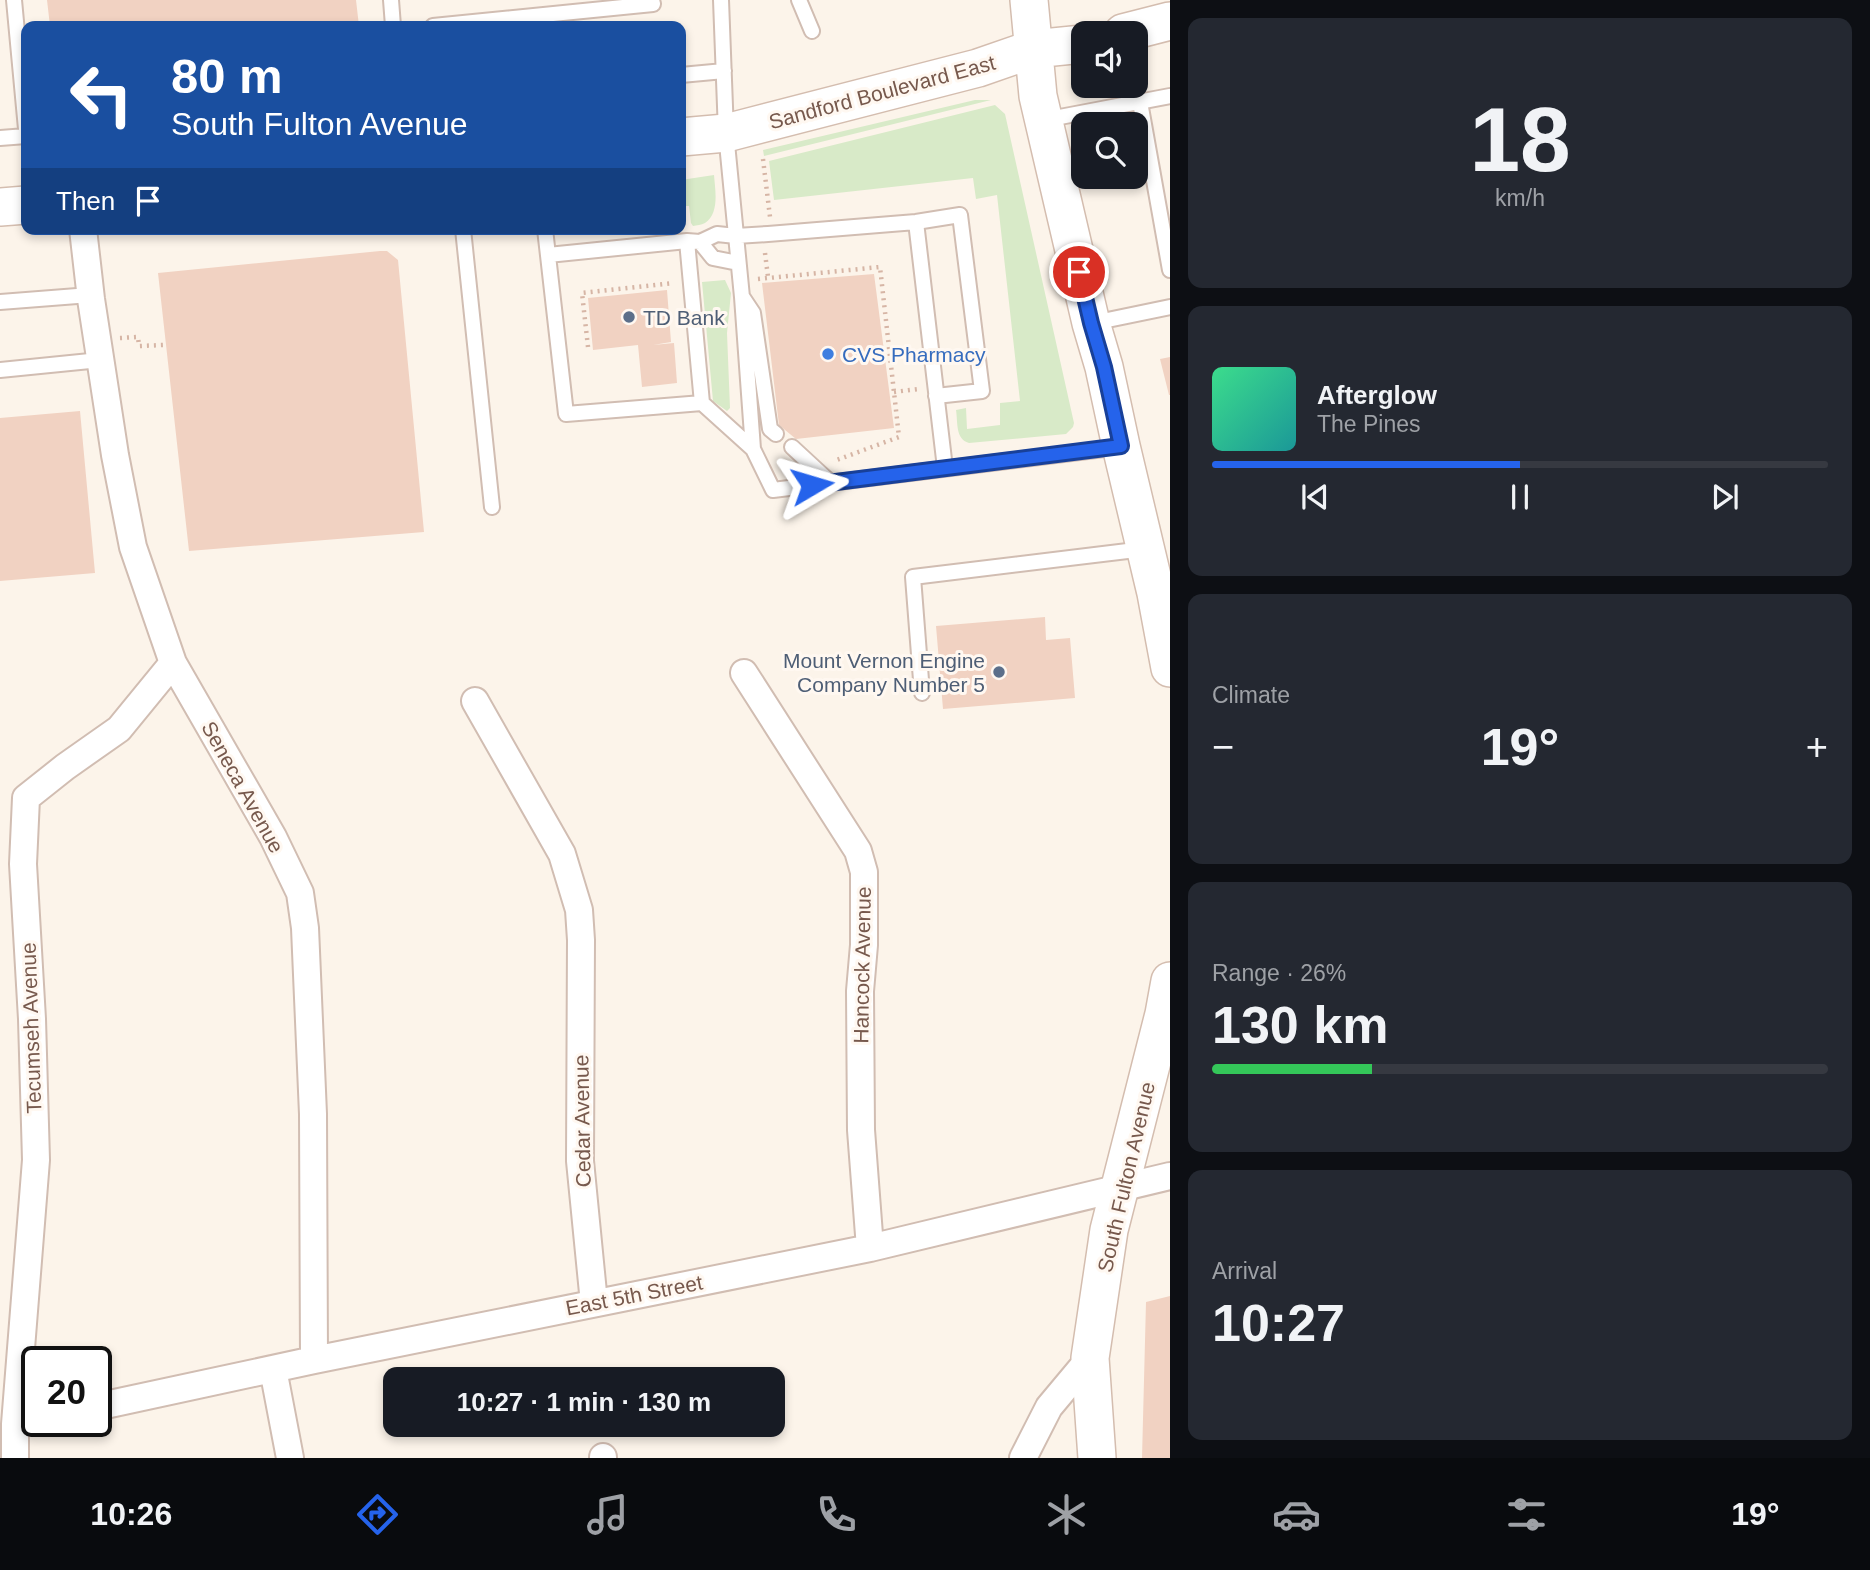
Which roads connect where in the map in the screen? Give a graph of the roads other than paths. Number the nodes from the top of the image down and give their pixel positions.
1 (14, 0) edge
2 (391, 0) edge
3 (652, 0) edge
4 (721, 0) edge
5 (799, 0) edge
6 (1029, 0) edge
7 (393, 21) edge
8 (483, 21) edge
9 (1170, 21) edge
10 (1148, 27) edge
11 (813, 31) dead end
12 (1071, 45) edge
13 (1034, 49) junction
14 (724, 71) junction
15 (21, 75) edge
16 (686, 75) edge
17 (1170, 96) edge
18 (1140, 102) junction
19 (1044, 120) junction
20 (726, 133) junction
21 (21, 136) edge
22 (686, 137) edge
23 (0, 138) edge
24 (21, 206) edge
25 (0, 208) edge
26 (916, 222) junction
27 (84, 235) edge
28 (464, 235) edge
29 (546, 235) edge
30 (737, 236) junction
31 (694, 242) junction
32 (548, 255) junction
33 (738, 263) junction
34 (1170, 270) edge
35 (90, 295) junction
36 (742, 297) junction
37 (0, 302) edge
38 (1170, 307) edge
39 (1091, 323) junction
40 (106, 350) junction
41 (0, 370) edge
42 (937, 398) junction
43 (702, 403) junction
44 (776, 435) dead end
45 (1121, 446) junction
46 (792, 447) dead end
47 (754, 449) junction
48 (945, 468) junction
49 (831, 483) junction
50 (492, 507) dead end
51 (1145, 549) junction
52 (173, 663) junction
53 (1170, 668) edge
54 (744, 673) dead end
55 (922, 693) dead end
56 (475, 701) dead end
57 (1170, 981) edge
58 (1170, 1176) edge
59 (1121, 1188) junction
60 (870, 1248) junction
61 (594, 1303) junction
62 (1090, 1358) junction
63 (314, 1360) junction
64 (273, 1369) junction
65 (112, 1404) edge
66 (17, 1424) edge
67 (15, 1458) edge
68 (290, 1458) edge
69 (1023, 1458) edge
70 (1097, 1458) edge

1 - 15 lane
2 - 7 lane
3 - 8 lane
4 - 14 lane
5 - 11 lane
6 - 13 main road
9 - 10 main road
12 - 13 main road, Sandford Boulevard East
13 - 19 main road
13 - 20 main road, Sandford Boulevard East
14 - 16 lane
14 - 20 lane
17 - 18 lane
18 - 19 lane
18 - 34 lane
19 - 39 main road
20 - 22 main road, Sandford Boulevard East
20 - 30 lane
21 - 23 lane
24 - 25 main road
26 - 30 lane
26 - 42 lane
26 - 42 lane
27 - 35 street, Seneca Avenue
28 - 50 lane
29 - 32 lane
30 - 31 lane
30 - 33 lane
31 - 32 lane
31 - 33 lane
31 - 43 lane
32 - 43 lane
33 - 36 lane
35 - 37 lane
35 - 40 street, Seneca Avenue
36 - 44 lane
36 - 47 lane
38 - 39 lane
39 - 45 main road
40 - 41 lane
40 - 52 street, Seneca Avenue
42 - 48 lane
43 - 47 lane
45 - 48 lane
45 - 51 main road
46 - 49 lane
47 - 49 lane
48 - 49 lane
51 - 53 main road
51 - 55 lane
52 - 63 street, Seneca Avenue
52 - 66 street, Tecumseh Avenue
54 - 60 street, Hancock Avenue
56 - 61 street, Cedar Avenue
57 - 59 main road, South Fulton Avenue
58 - 59 street, East 5th Street
59 - 60 street, East 5th Street
59 - 62 main road, South Fulton Avenue
60 - 61 street, East 5th Street
61 - 63 street, East 5th Street
62 - 69 street
62 - 70 main road, South Fulton Avenue
63 - 64 street, East 5th Street
64 - 65 street, East 5th Street
64 - 68 street
66 - 67 street, Tecumseh Avenue

